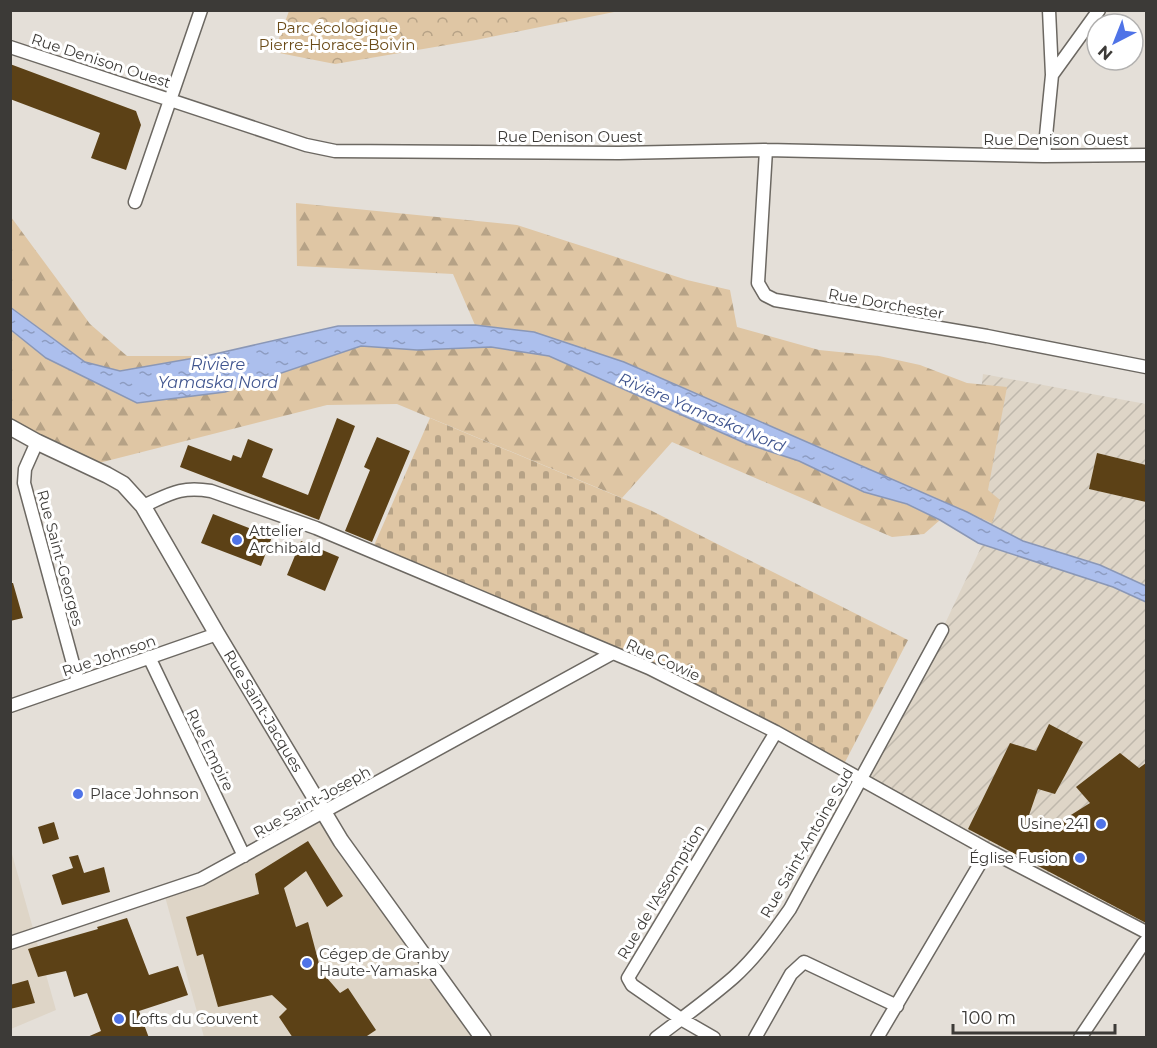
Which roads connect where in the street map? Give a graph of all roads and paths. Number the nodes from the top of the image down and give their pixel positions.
1 (201, 10) edge
2 (1049, 10) edge
3 (1099, 10) edge
4 (10, 47) edge
5 (1052, 75) junction
6 (171, 100) junction
7 (766, 150) junction
8 (1146, 155) edge
9 (1044, 156) junction
10 (135, 202) dead end
11 (1146, 367) edge
12 (10, 427) edge
13 (37, 442) junction
14 (143, 506) junction
15 (942, 630) dead end
16 (216, 634) junction
17 (613, 653) junction
18 (149, 657) junction
19 (78, 682) junction
20 (10, 706) edge
21 (776, 732) junction
22 (861, 780) junction
23 (324, 813) junction
24 (987, 850) junction
25 (244, 856) junction
26 (1146, 932) edge
27 (1146, 942) edge
28 (10, 943) edge
29 (897, 1006) junction
30 (681, 1019) junction
31 (483, 1038) edge
32 (656, 1038) edge
33 (714, 1038) edge
34 (755, 1038) edge
35 (877, 1038) edge
36 (1080, 1038) edge

1 - 6 street
2 - 5 street
3 - 5 street
4 - 6 street, Rue Denison Ouest
5 - 9 street
6 - 7 street, Rue Denison Ouest
6 - 10 street
7 - 9 street, Rue Denison Ouest
7 - 11 street, Rue Dorchester
8 - 9 street, Rue Denison Ouest
12 - 13 main road, Rue Saint-Jacques
13 - 14 main road, Rue Saint-Jacques
13 - 19 street, Rue Saint-Georges
14 - 16 main road, Rue Saint-Jacques
14 - 17 street, Rue Cowie
15 - 22 street, Rue Saint-Antoine Sud
16 - 18 street, Rue Johnson
16 - 23 main road, Rue Saint-Jacques
17 - 21 street, Rue Cowie
17 - 23 street, Rue Saint-Joseph
18 - 19 street, Rue Johnson
18 - 25 street, Rue Empire
19 - 20 street, Rue Johnson
21 - 22 street, Rue Cowie
21 - 30 street, Rue de l'Assomption
22 - 24 street, Rue Cowie
22 - 30 street, Rue Saint-Antoine Sud
23 - 25 street, Rue Saint-Joseph
23 - 31 main road, Rue Saint-Jacques
24 - 26 street, Rue Cowie
24 - 29 street
25 - 28 street, Rue Saint-Joseph
27 - 36 street
29 - 34 street
29 - 35 street
30 - 32 street, Rue Saint-Antoine Sud
30 - 33 street, Rue de l'Assomption

